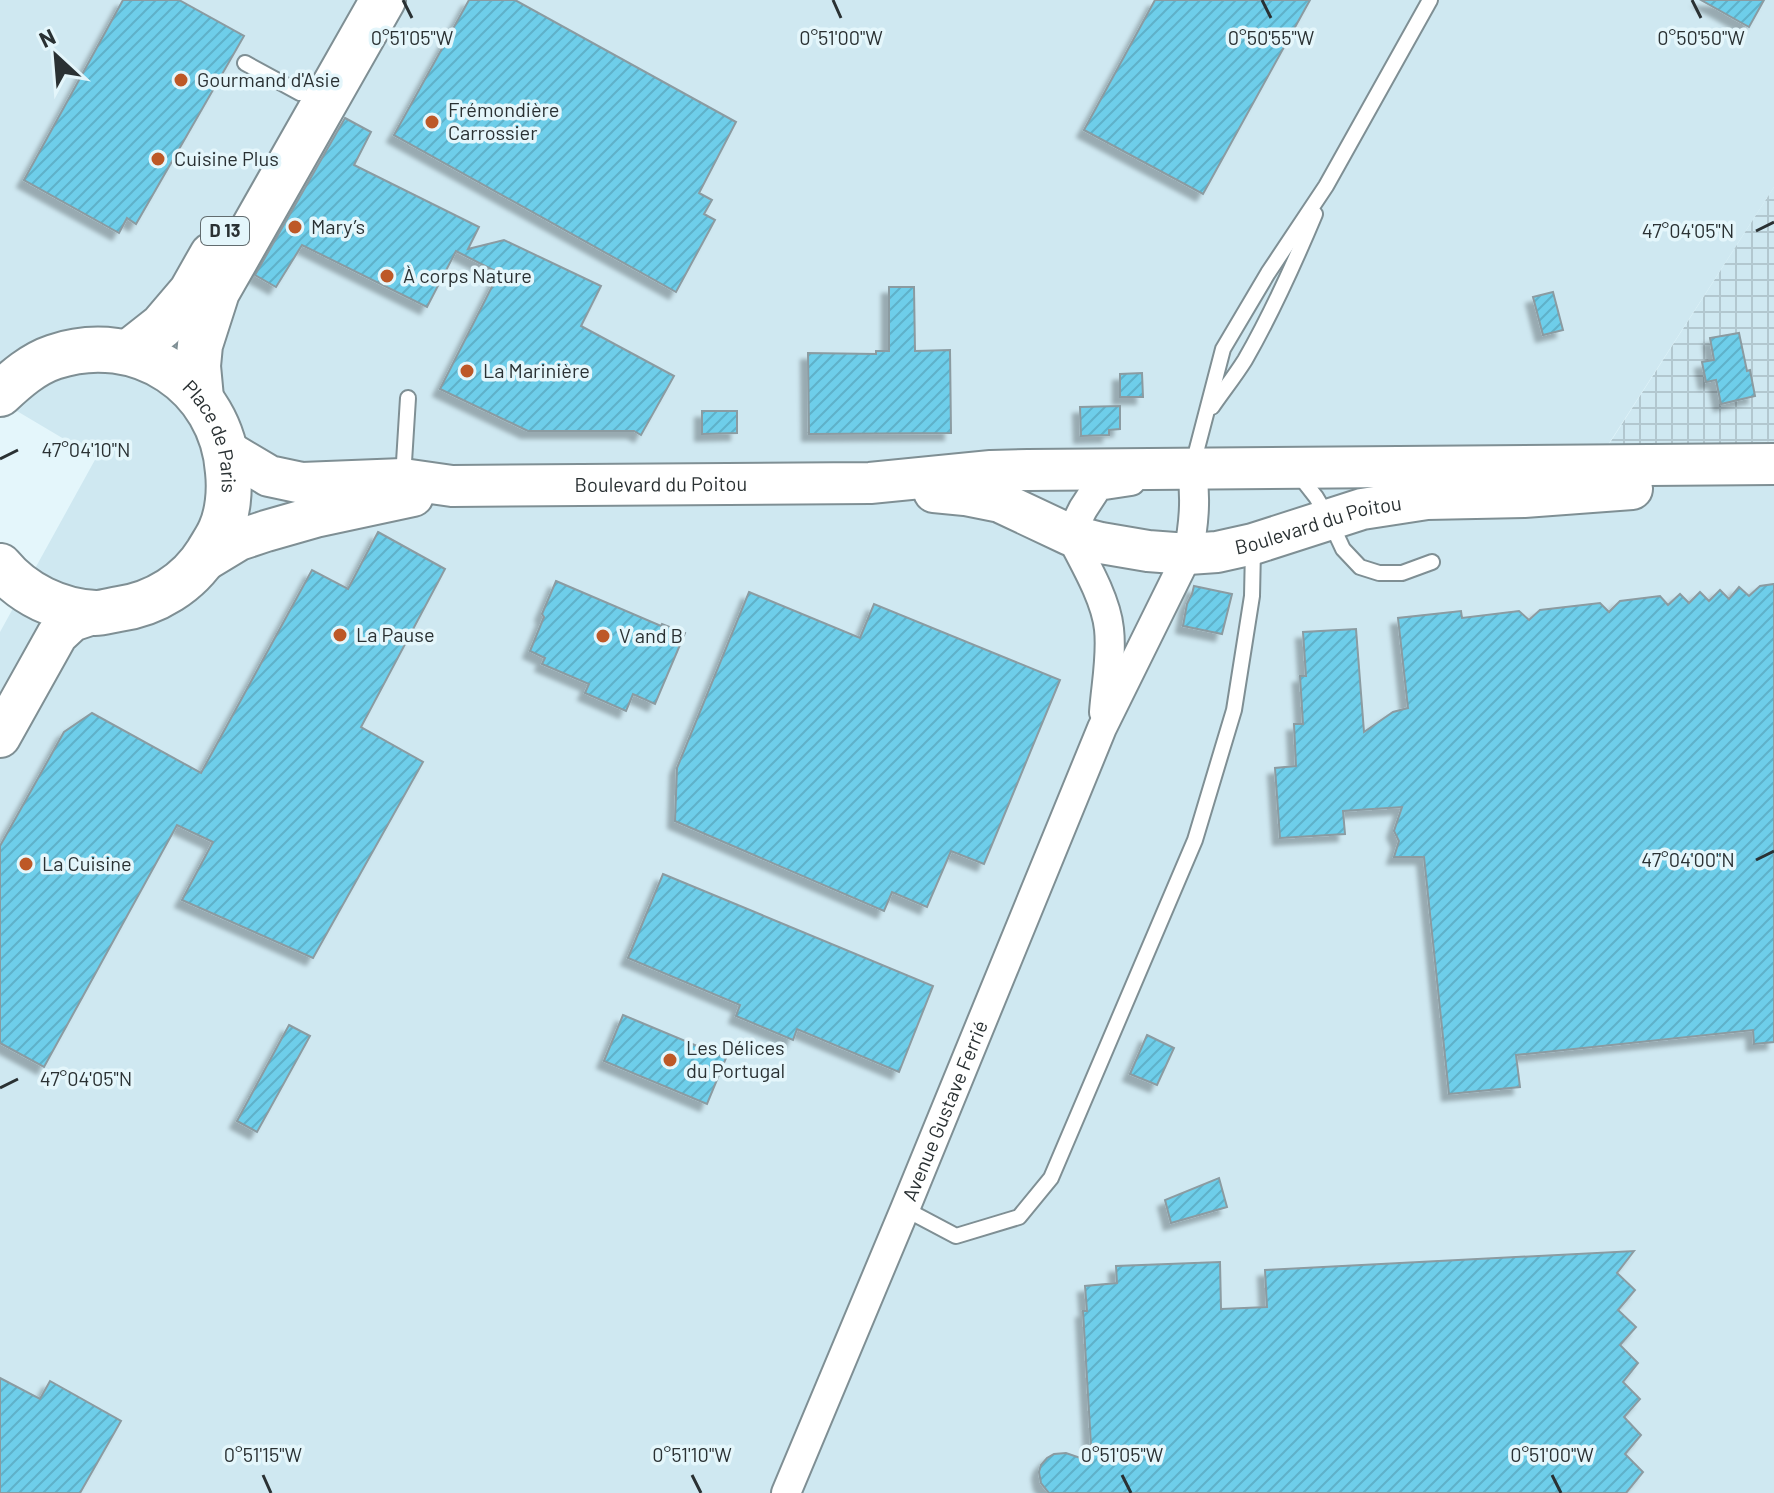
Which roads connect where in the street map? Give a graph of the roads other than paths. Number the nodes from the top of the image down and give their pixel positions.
1 (355, 0) edge
2 (383, 0) edge
3 (1430, 0) edge
4 (245, 63) dead end
5 (300, 93) junction
6 (1326, 186) junction
7 (129, 352) junction
8 (6, 380) edge
9 (201, 398) junction
10 (408, 398) dead end
11 (1207, 413) junction
12 (227, 451) junction
13 (1774, 464) edge
14 (1293, 468) junction
15 (1178, 469) junction
16 (403, 479) junction
17 (870, 483) junction
18 (452, 486) junction
19 (1329, 519) junction
20 (1070, 535) junction
21 (1253, 544) junction
22 (1188, 554) junction
23 (1432, 562) dead end
24 (201, 563) junction
25 (0, 566) edge
26 (96, 613) junction
27 (1102, 728) junction
28 (0, 737) edge
29 (905, 1209) junction
30 (786, 1493) edge

1 - 5 main road, D 13
2 - 9 main road, D 13
3 - 6 lane
4 - 5 lane
5 - 7 main road, D 13
6 - 11 lane
6 - 11 lane
7 - 8 main road, Place de Paris
7 - 9 main road, Place de Paris
9 - 12 main road, Place de Paris
10 - 16 lane
11 - 15 lane
12 - 16 main road, Boulevard du Poitou
12 - 24 main road, Place de Paris
13 - 14 main road, Boulevard du Poitou
13 - 19 main road, Boulevard du Poitou
14 - 15 main road, Boulevard du Poitou
14 - 19 lane
15 - 17 main road, Boulevard du Poitou
15 - 20 street
15 - 22 street, Avenue Gustave Ferrié
16 - 18 main road, Boulevard du Poitou
17 - 18 main road, Boulevard du Poitou
17 - 20 main road, Boulevard du Poitou
18 - 24 main road, Boulevard du Poitou
19 - 21 main road, Boulevard du Poitou
19 - 23 lane
20 - 22 main road, Boulevard du Poitou
20 - 27 street, Avenue Gustave Ferrié
21 - 22 main road, Boulevard du Poitou
21 - 29 lane
22 - 27 street, Avenue Gustave Ferrié
24 - 26 main road, Place de Paris
25 - 26 main road, Place de Paris
26 - 28 main road
27 - 29 street, Avenue Gustave Ferrié
29 - 30 street, Avenue Gustave Ferrié

